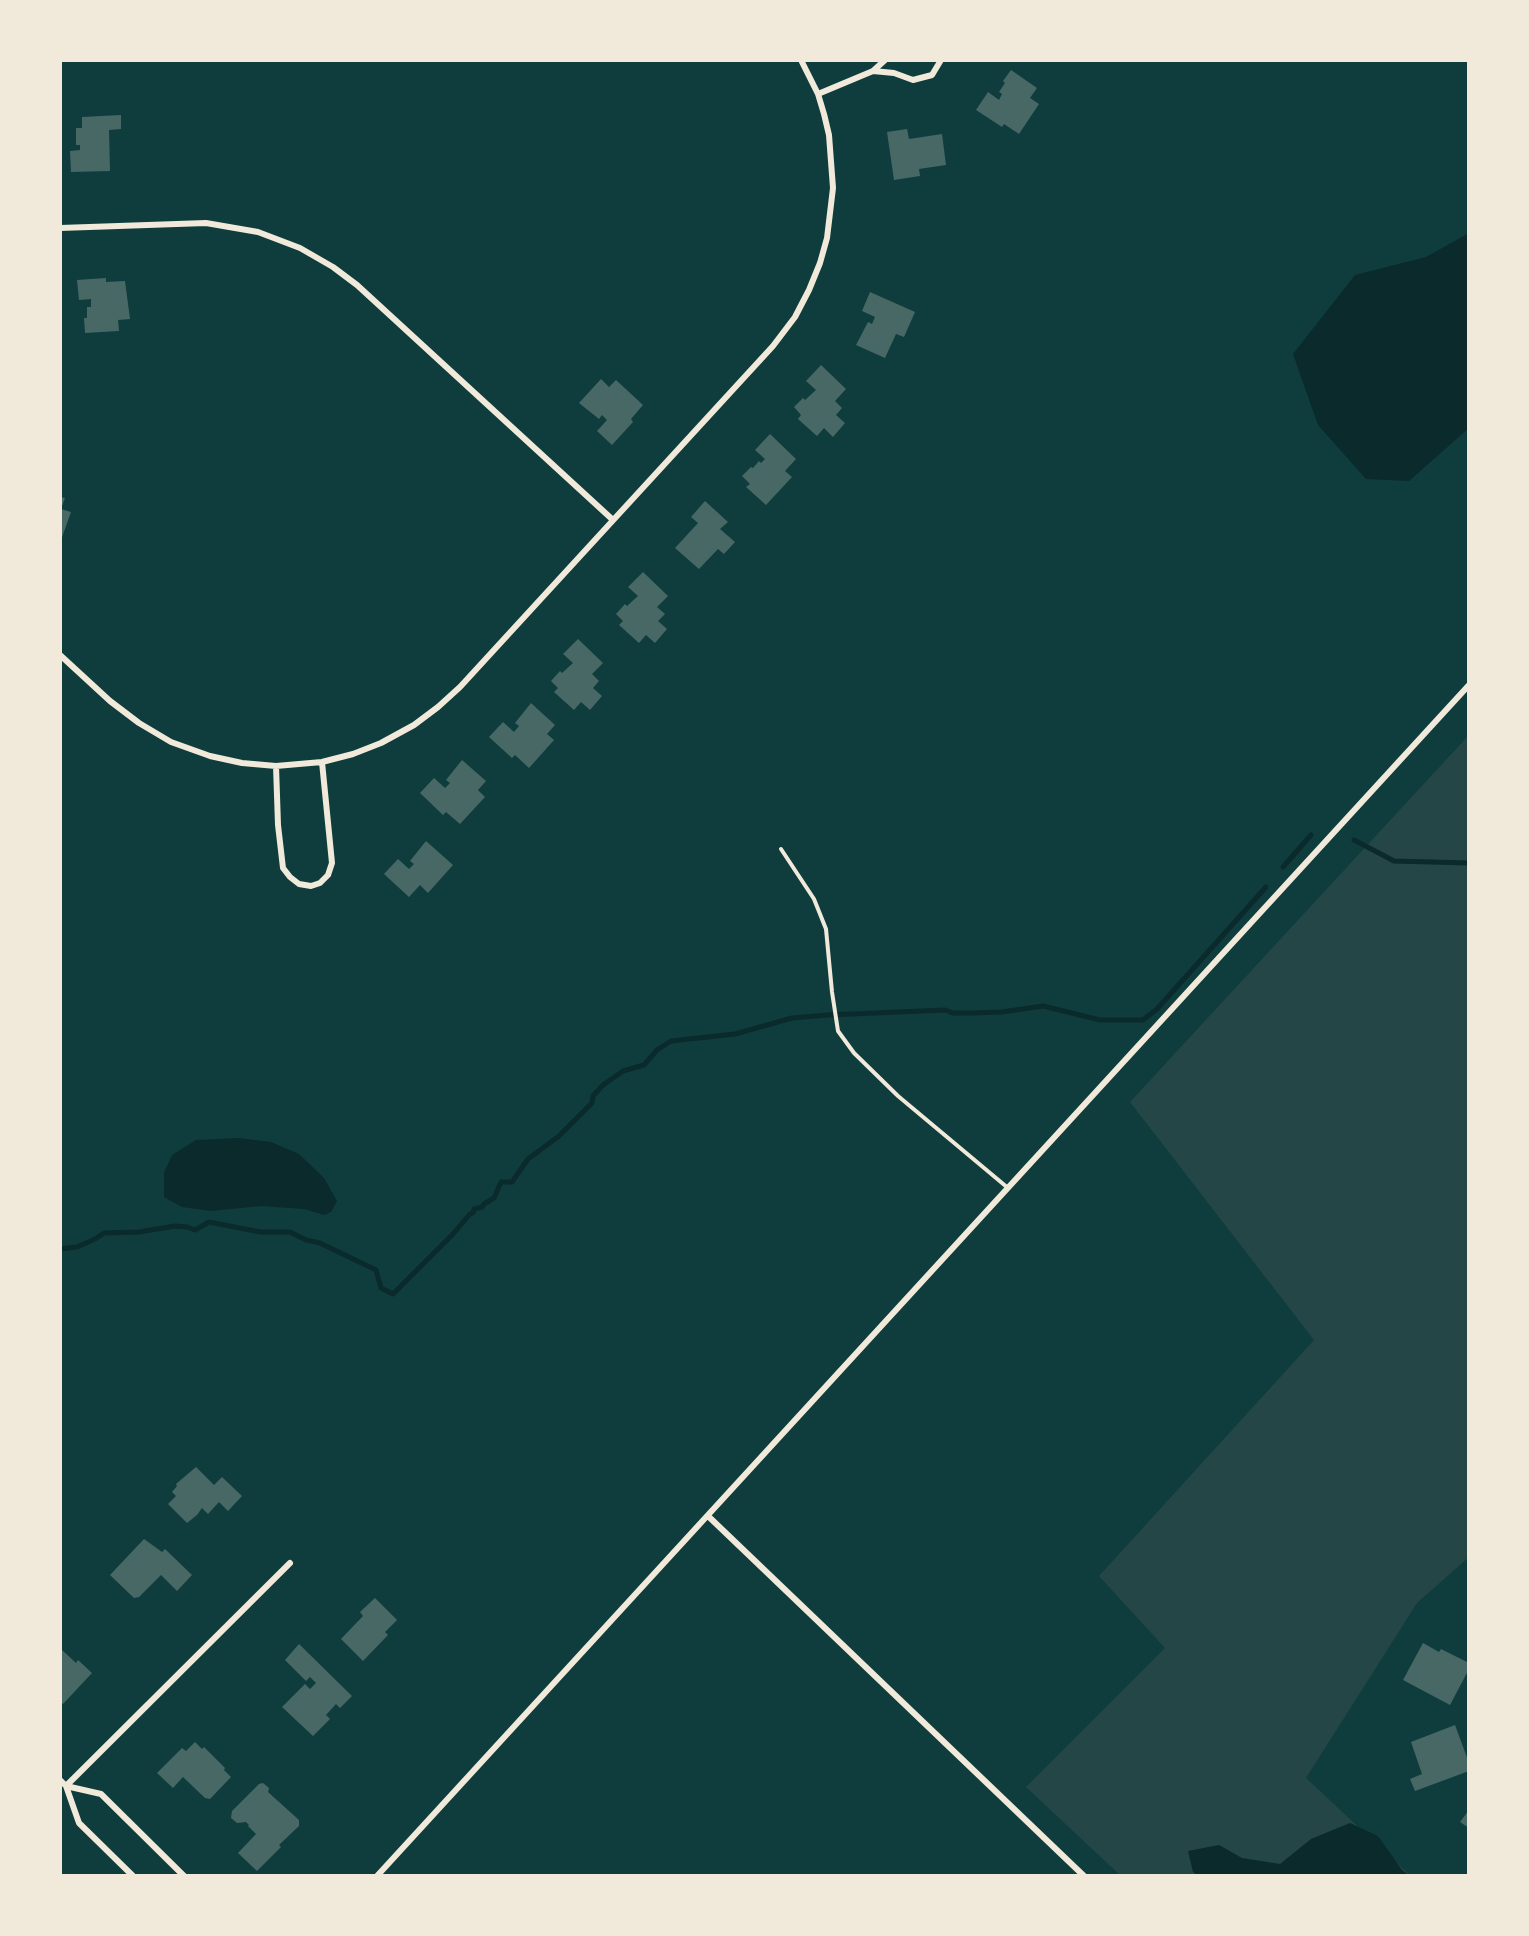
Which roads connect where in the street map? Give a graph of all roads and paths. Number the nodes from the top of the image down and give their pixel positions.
1 (801, 60) edge
2 (885, 60) edge
3 (941, 60) edge
4 (873, 71) junction
5 (818, 94) junction
6 (60, 228) edge
7 (614, 520) junction
8 (60, 655) edge
9 (1469, 685) edge
10 (322, 762) junction
11 (276, 766) junction
12 (781, 849) dead end
13 (1008, 1188) junction
14 (708, 1516) junction
15 (290, 1563) dead end
16 (60, 1780) edge
17 (66, 1786) junction
18 (133, 1876) edge
19 (184, 1876) edge
20 (376, 1876) edge
21 (1084, 1876) edge

1 - 5 street
2 - 4 street
3 - 4 street
4 - 5 street
5 - 7 street
6 - 7 street
7 - 10 street
8 - 11 street
9 - 13 street
10 - 11 street
10 - 11 street
12 - 13 lane
13 - 14 street
14 - 20 street
14 - 21 street
15 - 17 street
16 - 17 street
17 - 18 street
17 - 19 street

